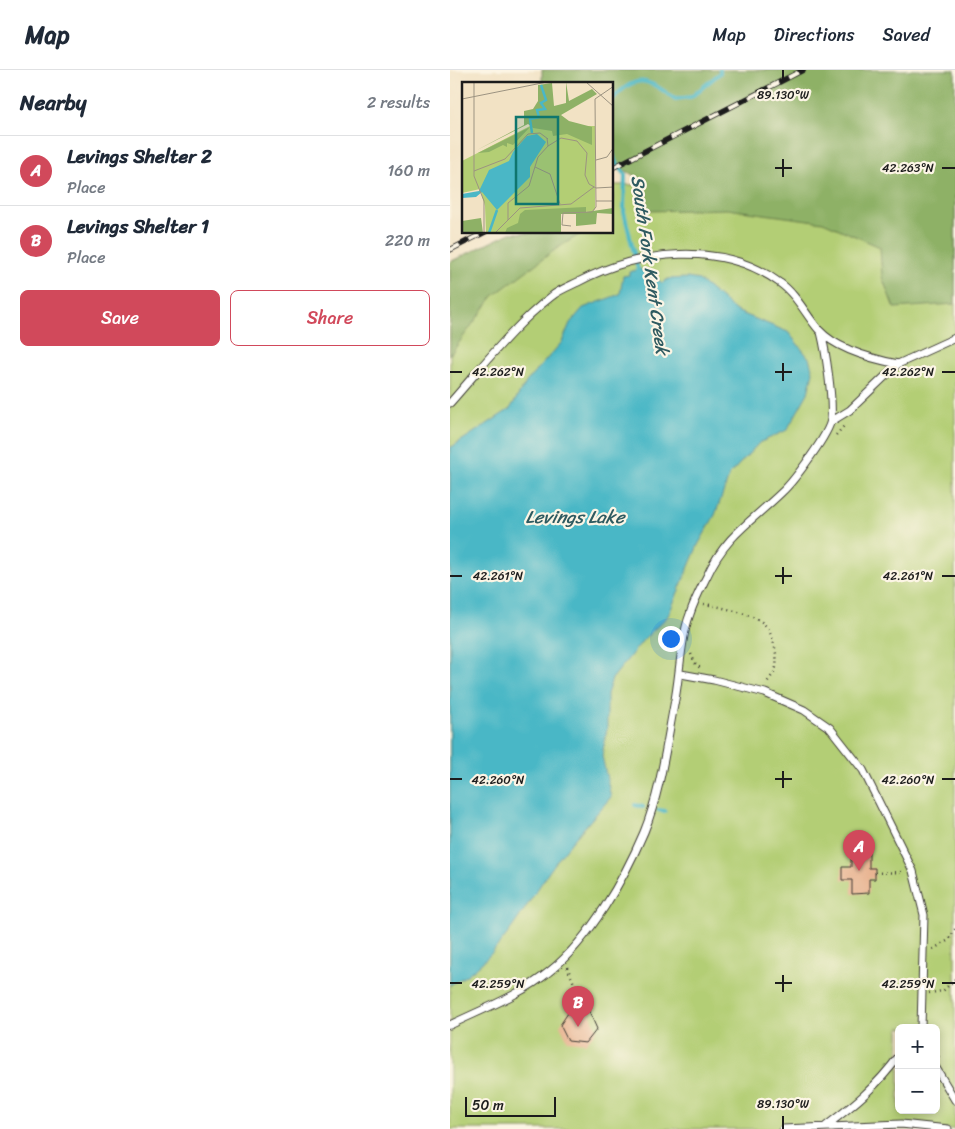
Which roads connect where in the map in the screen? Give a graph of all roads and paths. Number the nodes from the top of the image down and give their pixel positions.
1 (821, 332) junction
2 (955, 338) edge
3 (898, 364) junction
4 (450, 404) edge
5 (832, 421) junction
6 (845, 425) dead end
7 (835, 436) dead end
8 (703, 597) dead end
9 (691, 648) dead end
10 (703, 671) dead end
11 (681, 674) junction
12 (764, 688) dead end
13 (913, 871) junction
14 (875, 874) dead end
15 (955, 929) edge
16 (931, 945) dead end
17 (562, 959) junction
18 (955, 979) edge
19 (925, 995) junction
20 (579, 1011) dead end
21 (920, 1024) edge
22 (450, 1025) edge
23 (895, 1062) edge
24 (937, 1069) edge
25 (955, 1100) edge
26 (826, 1126) junction
27 (783, 1129) edge
28 (948, 1129) edge

1 - 3 lane
1 - 4 lane
1 - 5 lane
2 - 3 lane
3 - 5 lane
5 - 11 lane
6 - 7 path
8 - 12 path
9 - 10 path
11 - 13 lane
11 - 17 lane
13 - 14 path
13 - 19 lane
15 - 16 path
17 - 20 path
17 - 22 lane
18 - 19 path
19 - 21 lane
23 - 26 lane
24 - 25 lane
26 - 27 lane
26 - 28 lane

